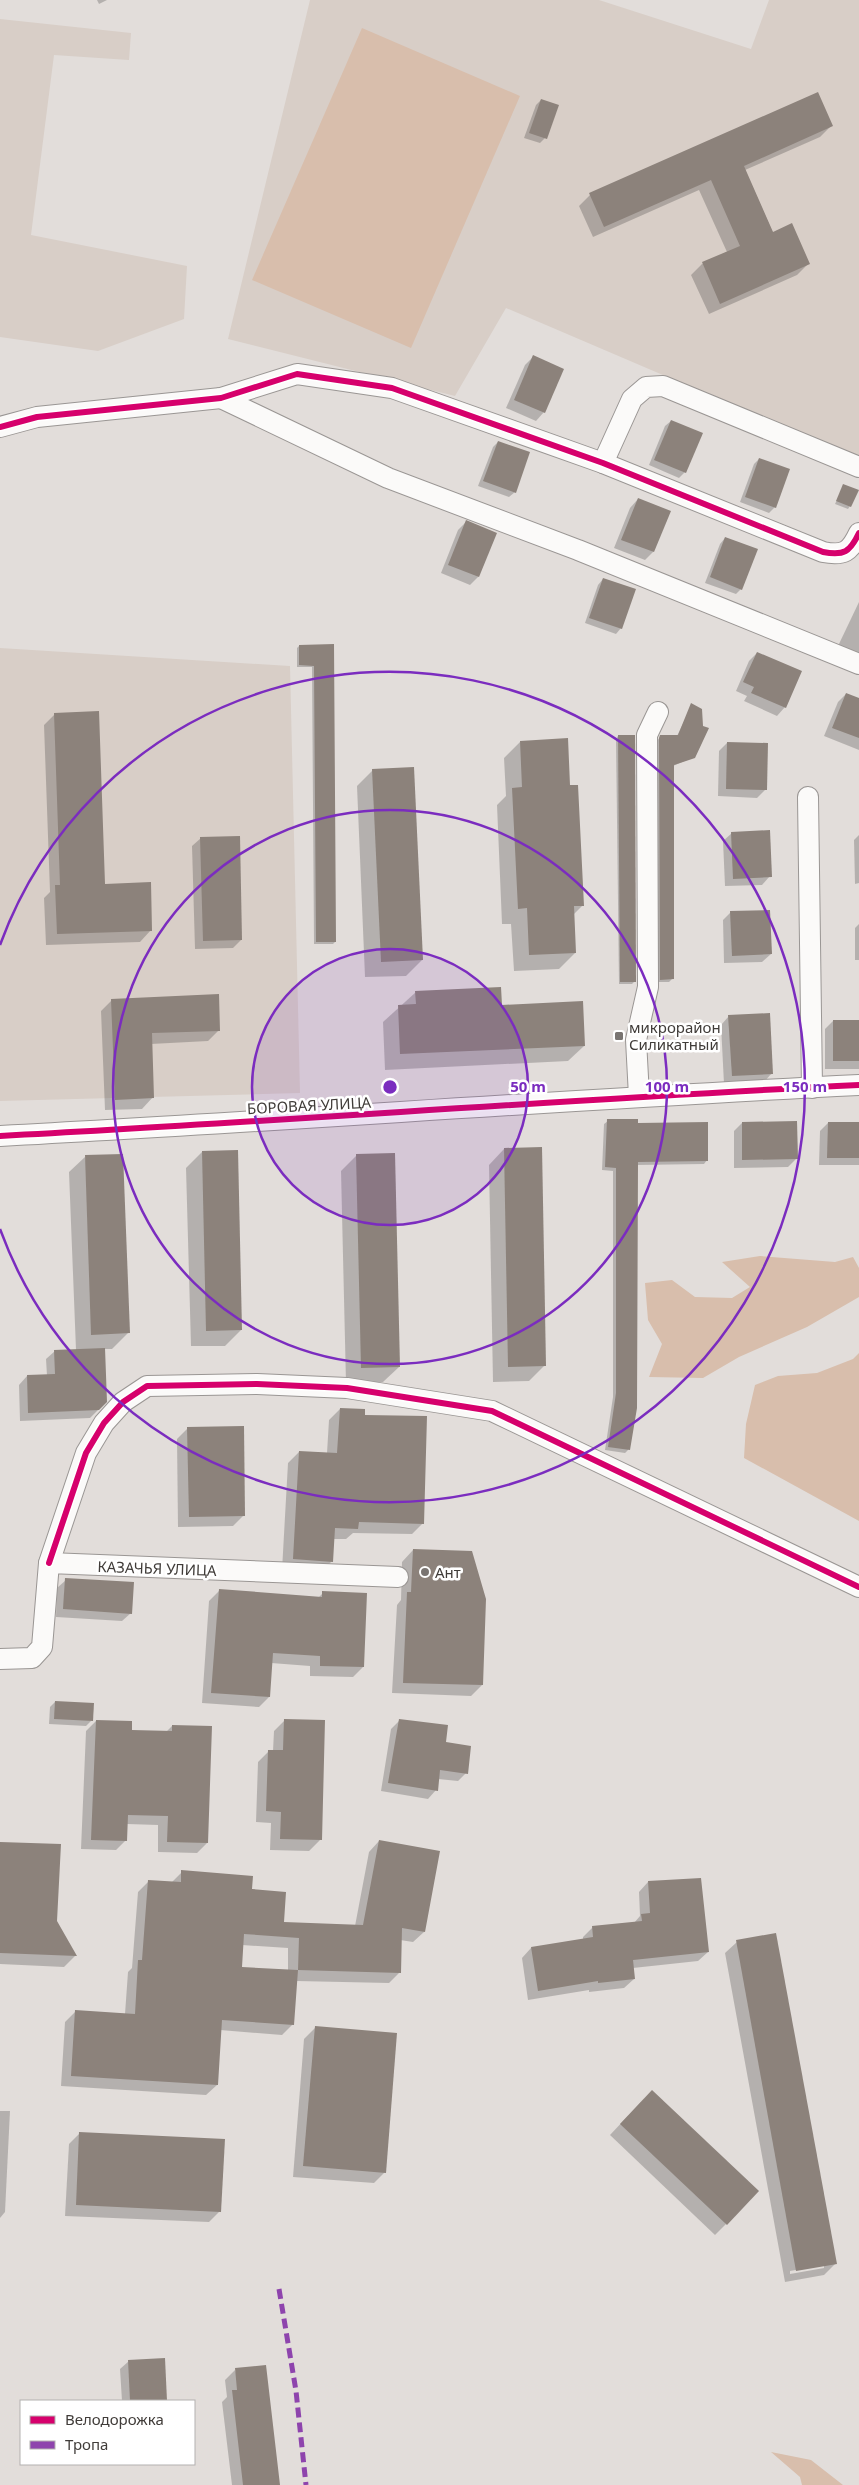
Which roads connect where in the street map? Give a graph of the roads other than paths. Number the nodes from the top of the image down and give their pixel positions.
1 (220, 398) junction
2 (0, 428) edge
3 (603, 464) junction
4 (859, 467) edge
5 (859, 533) edge
6 (859, 664) edge
7 (658, 712) dead end
8 (808, 797) dead end
9 (859, 1085) edge
10 (812, 1088) junction
11 (639, 1096) junction
12 (0, 1136) edge
13 (49, 1563) junction
14 (398, 1577) dead end
15 (859, 1587) edge
16 (0, 1659) edge

1 - 2 street
1 - 3 street
1 - 6 street
3 - 4 street
3 - 5 street
7 - 11 street
8 - 10 street
9 - 10 street, БОРОВАЯ УЛИЦА
10 - 11 street, БОРОВАЯ УЛИЦА
11 - 12 street, БОРОВАЯ УЛИЦА
13 - 14 street, КАЗАЧЬЯ УЛИЦА
13 - 15 street
13 - 16 street

